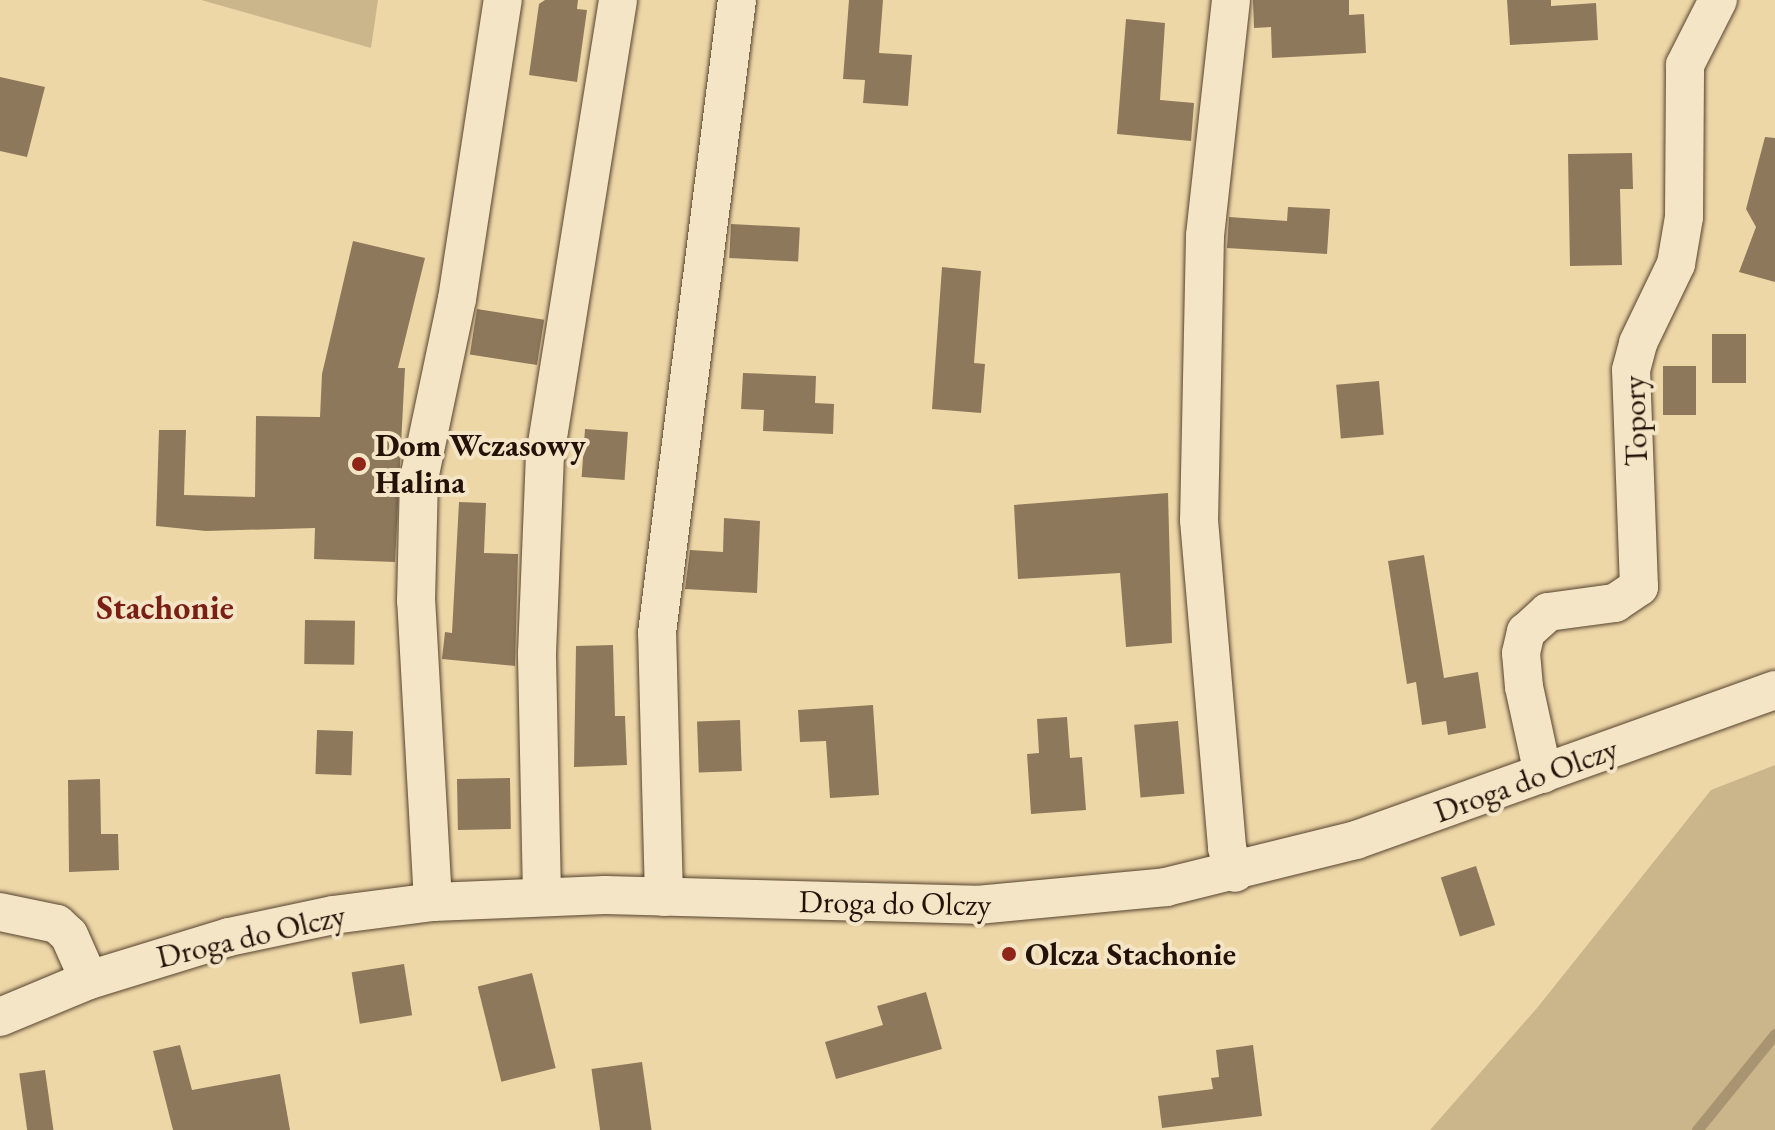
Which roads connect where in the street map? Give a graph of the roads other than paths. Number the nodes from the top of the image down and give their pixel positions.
1 (503, 0) edge
2 (618, 0) edge
3 (737, 0) edge
4 (1231, 0) edge
5 (1718, 0) edge
6 (1775, 690) edge
7 (1543, 774) junction
8 (1235, 873) junction
9 (542, 895) junction
10 (664, 897) junction
11 (433, 902) junction
12 (0, 912) edge
13 (89, 980) junction
14 (0, 1017) edge

1 - 11 street
2 - 9 street
3 - 10 street
4 - 8 street
5 - 7 street, Topory
6 - 7 street, Droga do Olczy
7 - 8 street, Droga do Olczy
8 - 10 street, Droga do Olczy
9 - 10 street, Droga do Olczy
9 - 11 street, Droga do Olczy
11 - 13 street, Droga do Olczy
12 - 13 street
13 - 14 street, Droga do Olczy

